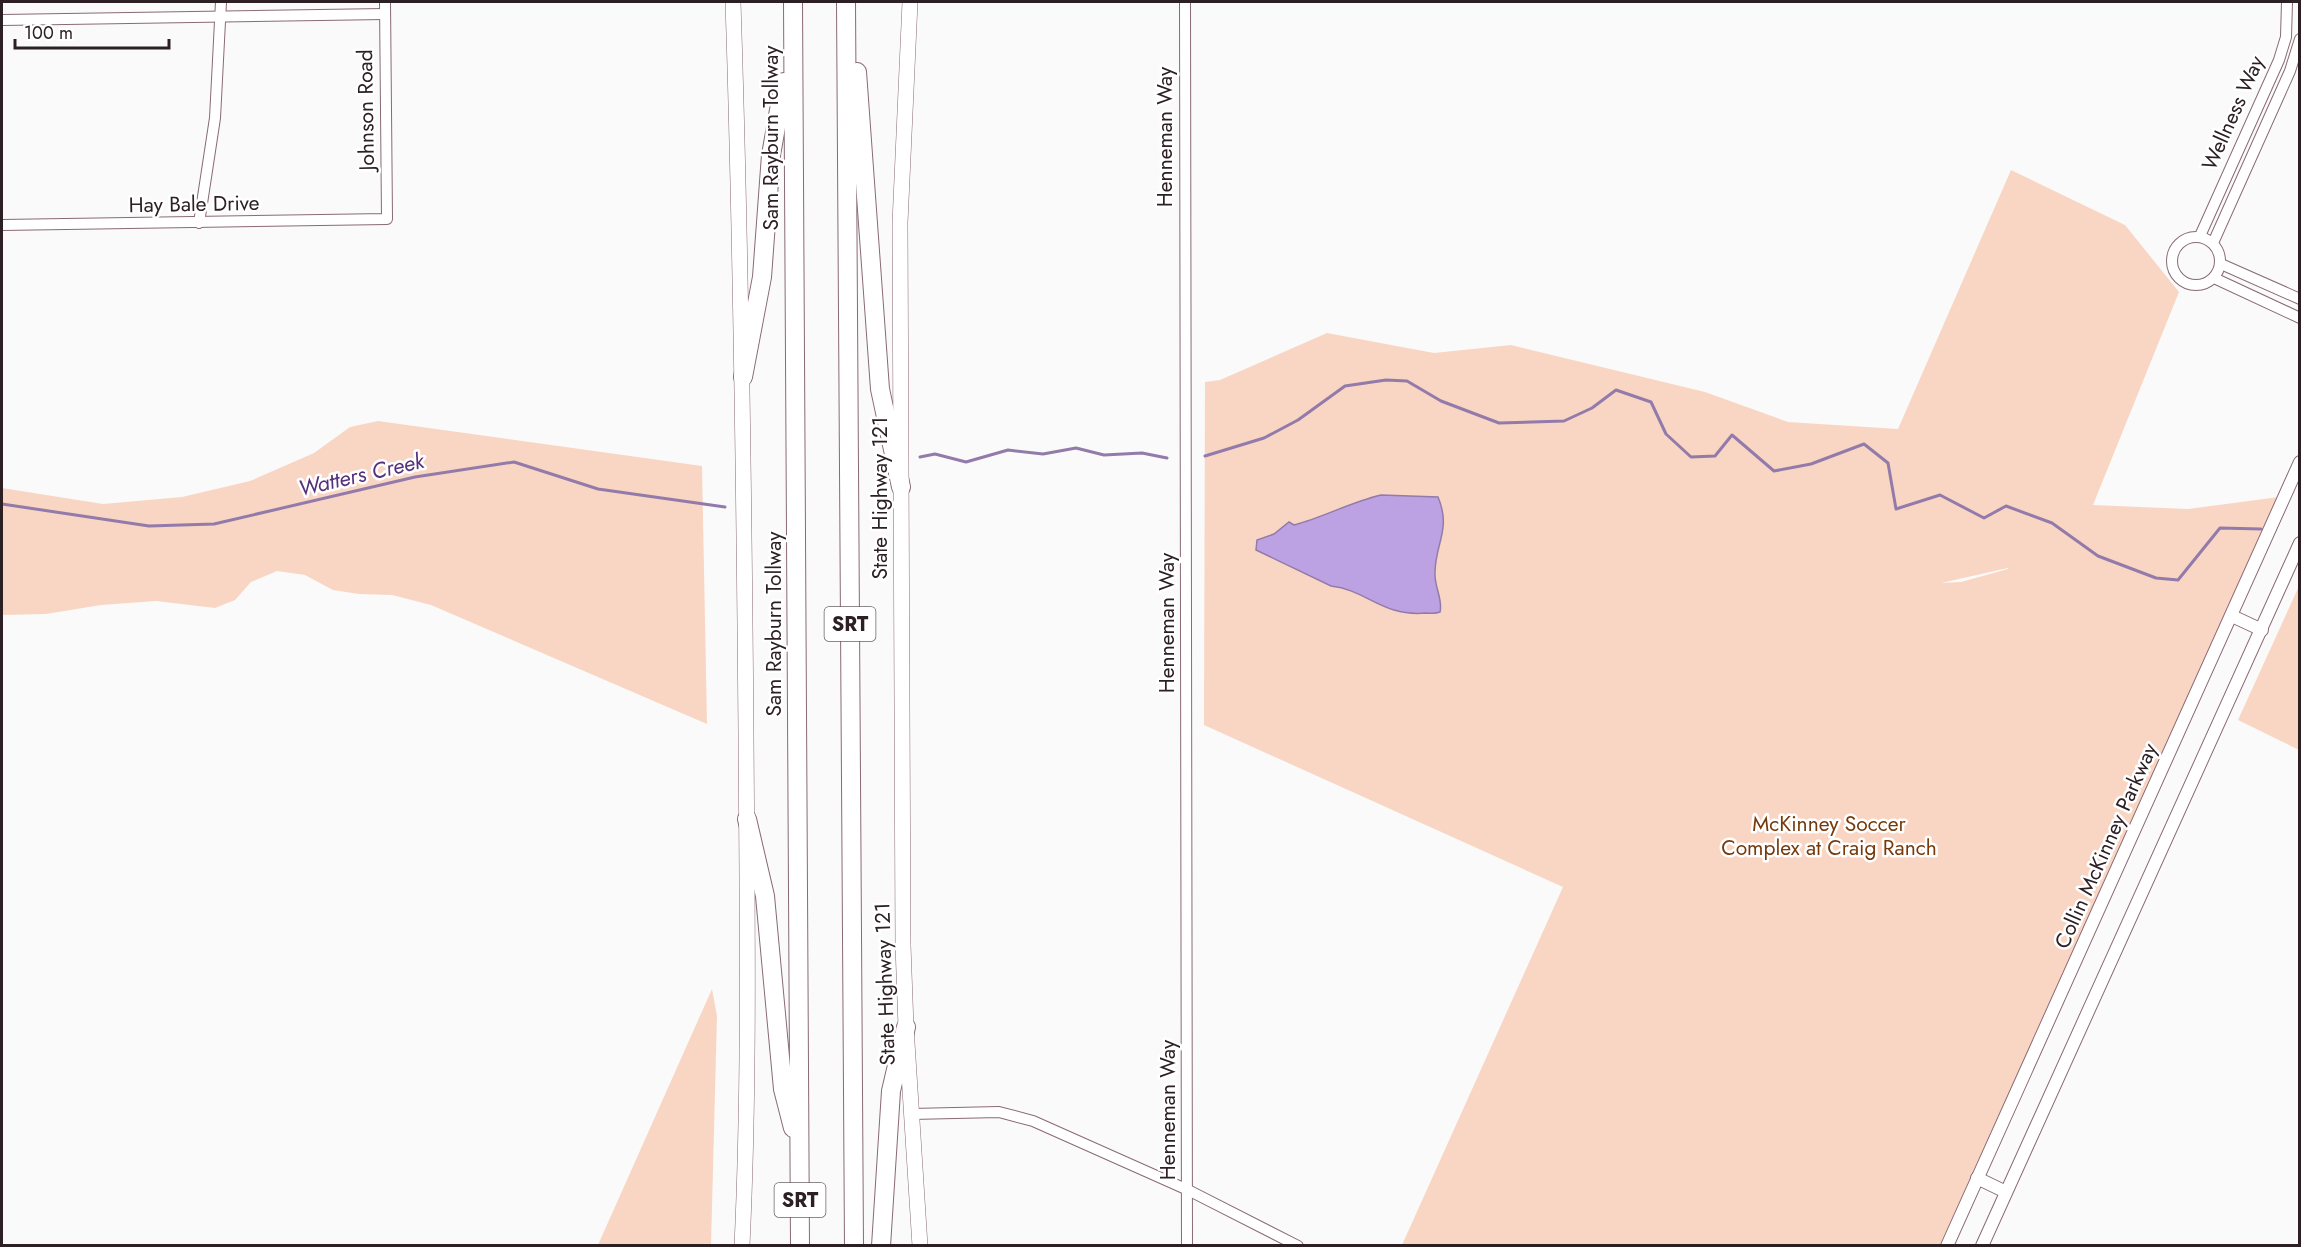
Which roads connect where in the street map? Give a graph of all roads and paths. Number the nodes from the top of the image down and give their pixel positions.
1 (221, 2) edge
2 (385, 2) edge
3 (733, 2) edge
4 (793, 2) edge
5 (847, 2) edge
6 (910, 2) edge
7 (1185, 2) edge
8 (2287, 2) edge
9 (385, 14) junction
10 (221, 16) junction
11 (2, 20) edge
12 (792, 39) junction
13 (2300, 39) edge
14 (387, 219) joint
15 (199, 224) junction
16 (2, 225) edge
17 (2199, 236) junction
18 (2213, 243) junction
19 (2221, 264) junction
20 (2214, 278) junction
21 (2300, 299) edge
22 (2300, 318) edge
23 (743, 377) junction
24 (2300, 462) edge
25 (901, 488) junction
26 (2300, 543) edge
27 (2232, 616) junction
28 (2262, 630) junction
29 (747, 819) junction
30 (906, 1027) junction
31 (911, 1114) junction
32 (800, 1155) junction
33 (1977, 1178) junction
34 (1188, 1190) junction
35 (2006, 1192) junction
36 (742, 1245) edge
37 (800, 1245) edge
38 (854, 1245) edge
39 (881, 1245) edge
40 (920, 1245) edge
41 (1187, 1245) edge
42 (1298, 1245) edge
43 (1947, 1245) edge
44 (1982, 1245) edge

1 - 10 street
2 - 9 street, Johnson Road
3 - 23 main road
4 - 12 highway, Sam Rayburn Tollway / SRT
5 - 25 highway
5 - 38 highway, SRT
6 - 25 main road, State Highway 121
7 - 34 street, Henneman Way
8 - 17 street, Wellness Way
9 - 10 street
9 - 14 street, Johnson Road
10 - 11 street
10 - 15 street
12 - 23 highway
12 - 32 highway, Sam Rayburn Tollway / SRT
13 - 18 street, Wellness Way
14 - 15 street, Hay Bale Drive
15 - 16 street, Hay Bale Drive
17 - 18 street
17 - 20 street
18 - 19 street
19 - 20 street
19 - 21 street
20 - 22 street
23 - 29 main road
24 - 27 street, Collin McKinney Parkway
25 - 30 main road, State Highway 121
26 - 28 street
27 - 28 street
27 - 33 street, Collin McKinney Parkway
28 - 35 street
29 - 32 highway
29 - 36 main road
30 - 31 main road, State Highway 121
30 - 39 highway
31 - 34 street
31 - 40 main road, State Highway 121
32 - 37 highway, Sam Rayburn Tollway / SRT
33 - 35 street
33 - 43 street, Collin McKinney Parkway
34 - 41 street, Henneman Way
34 - 42 street
35 - 44 street

